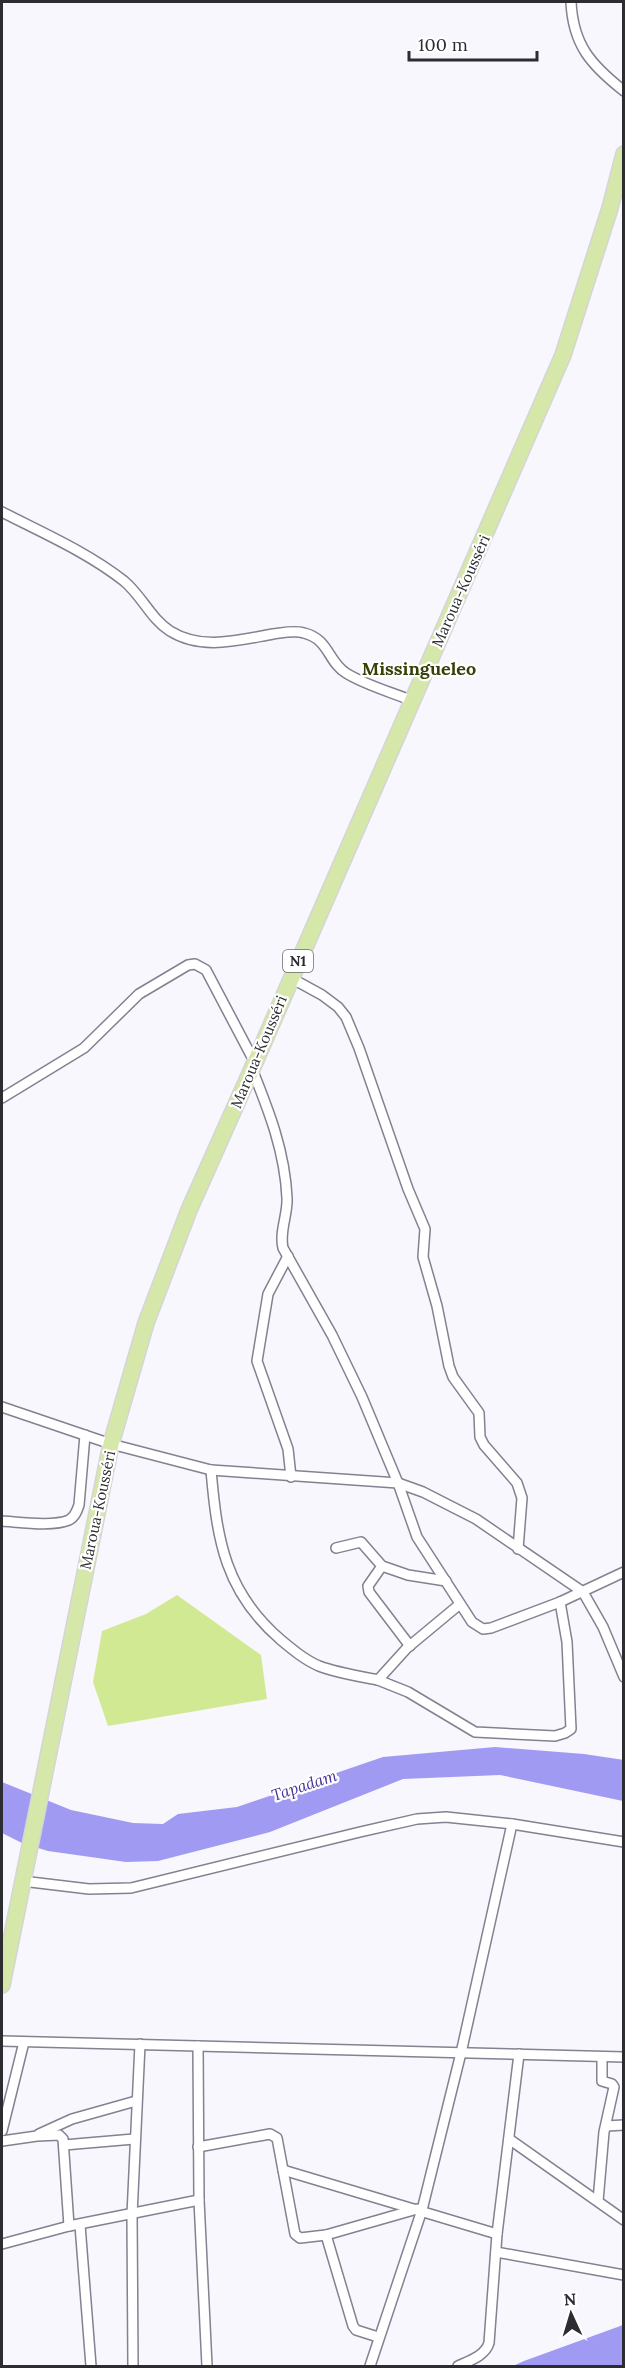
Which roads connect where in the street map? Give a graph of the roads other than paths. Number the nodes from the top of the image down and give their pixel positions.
1 (571, 2) edge
2 (624, 91) edge
3 (624, 153) edge
4 (2, 512) edge
5 (413, 701) junction
6 (291, 978) junction
7 (254, 1066) junction
8 (2, 1098) edge
9 (288, 1256) junction
10 (2, 1407) edge
11 (85, 1435) junction
12 (111, 1444) junction
13 (211, 1470) junction
14 (291, 1477) junction
15 (398, 1484) junction
16 (2, 1521) edge
17 (336, 1548) dead end
18 (518, 1549) junction
19 (382, 1566) junction
20 (624, 1572) edge
21 (446, 1581) junction
22 (583, 1592) junction
23 (560, 1602) junction
24 (460, 1604) junction
25 (410, 1646) junction
26 (624, 1677) edge
27 (378, 1680) junction
28 (512, 1824) junction
29 (624, 1842) edge
30 (22, 1881) junction
31 (2, 1985) edge
32 (2, 2041) edge
33 (24, 2042) junction
34 (140, 2044) junction
35 (198, 2046) junction
36 (461, 2053) junction
37 (519, 2054) junction
38 (602, 2057) junction
39 (624, 2057) edge
40 (136, 2101) junction
41 (624, 2125) edge
42 (606, 2126) junction
43 (2, 2131) edge
44 (37, 2136) junction
45 (135, 2139) junction
46 (509, 2139) junction
47 (2, 2141) edge
48 (64, 2145) junction
49 (198, 2147) junction
50 (283, 2170) junction
51 (199, 2200) junction
52 (598, 2201) junction
53 (419, 2210) junction
54 (132, 2215) junction
55 (624, 2220) edge
56 (80, 2225) junction
57 (69, 2226) junction
58 (497, 2234) junction
59 (326, 2235) junction
60 (2, 2244) edge
61 (496, 2252) junction
62 (624, 2275) edge
63 (378, 2337) junction
64 (91, 2367) edge
65 (133, 2367) edge
66 (207, 2367) edge
67 (370, 2367) edge
68 (458, 2367) edge

1 - 2 street
3 - 5 highway, Maroua-Kousséri / N1
4 - 5 street
5 - 6 highway, Maroua-Kousséri / N1
6 - 7 highway, Maroua-Kousséri / N1
6 - 18 street
7 - 8 street
7 - 9 street
7 - 12 highway, Maroua-Kousséri / N1
9 - 14 street
9 - 15 street
10 - 11 street
11 - 12 street
11 - 16 street
12 - 13 street
12 - 30 highway, Maroua-Kousséri / N1
13 - 14 street
13 - 27 street
14 - 15 street
15 - 18 street
15 - 21 street
17 - 19 street
18 - 22 street
19 - 21 street
19 - 25 street
20 - 22 street
21 - 24 street
22 - 23 street
22 - 26 street
23 - 24 street
23 - 27 street
24 - 25 street
25 - 27 street
28 - 29 street
28 - 30 street
28 - 36 street
30 - 31 highway, Maroua-Kousséri
32 - 33 street
33 - 34 street
33 - 43 street
34 - 35 street
34 - 40 street
35 - 36 street
35 - 49 street
36 - 37 street
36 - 53 street
37 - 38 street
37 - 46 street
38 - 39 street
38 - 42 street
40 - 44 street
40 - 45 street
41 - 42 street
42 - 52 street
44 - 47 street
44 - 48 street
45 - 48 street
45 - 54 street
46 - 52 street
46 - 58 street
48 - 57 street
49 - 50 street
49 - 51 street
50 - 53 street
50 - 59 street
51 - 54 street
51 - 66 street
52 - 55 street
53 - 58 street
53 - 59 street
53 - 63 street
54 - 56 street
54 - 65 street
56 - 57 street
56 - 64 street
57 - 60 street
58 - 61 street
59 - 63 street
61 - 62 street
61 - 68 street
63 - 67 street

